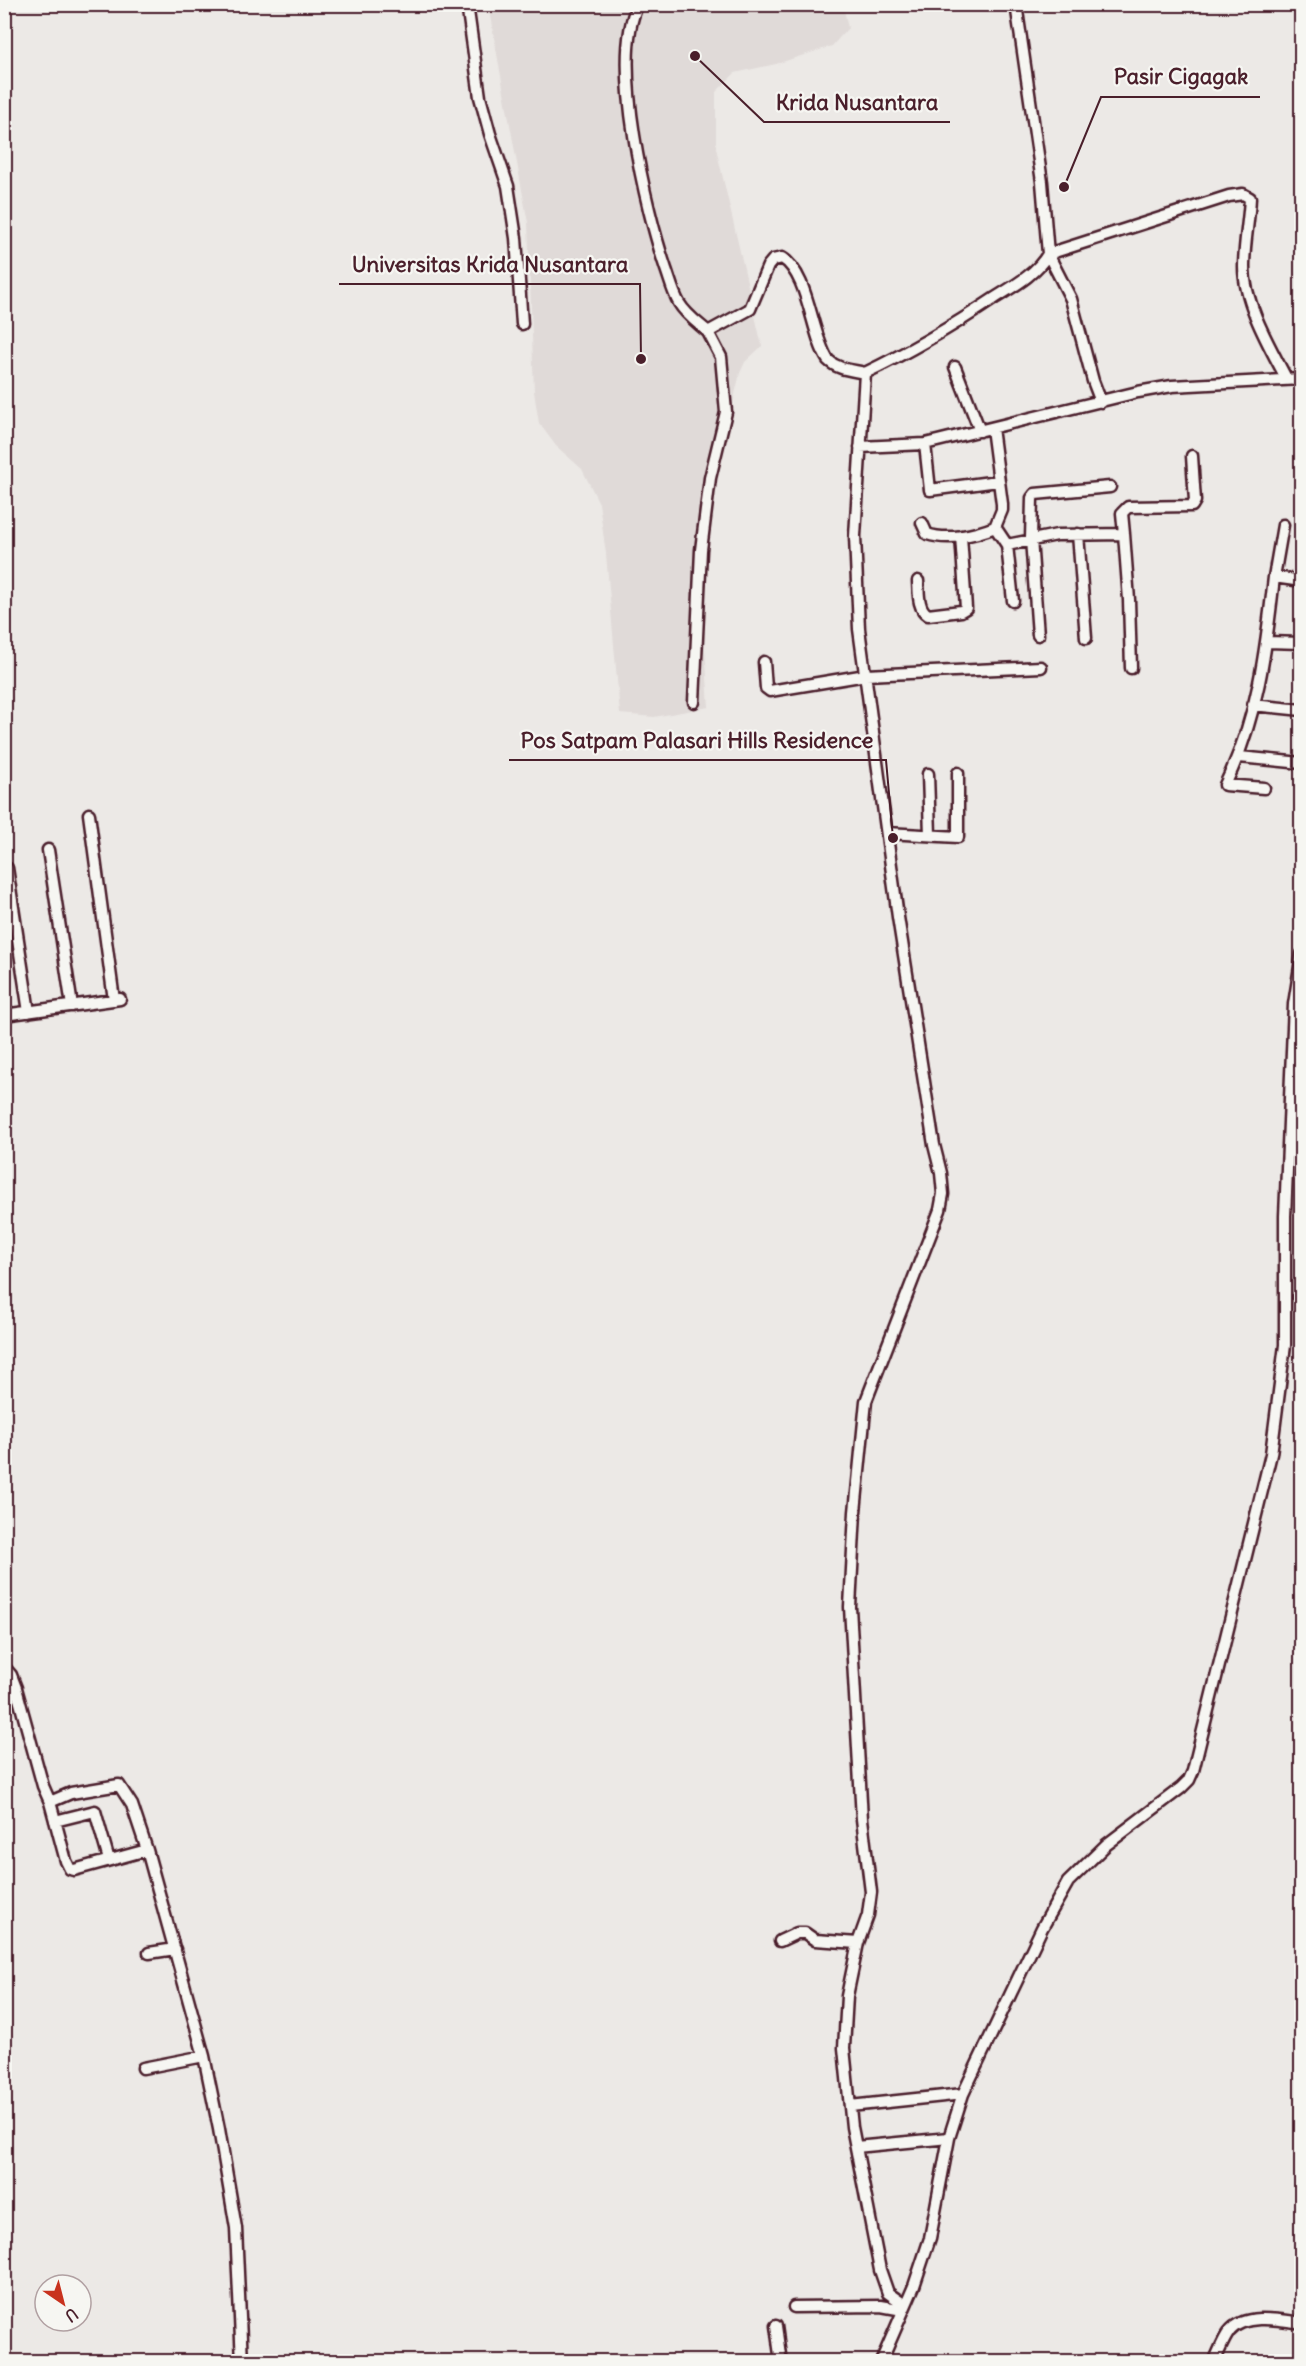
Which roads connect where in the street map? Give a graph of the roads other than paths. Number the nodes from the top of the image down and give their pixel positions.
1 (467, 4) edge
2 (638, 4) edge
3 (1016, 4) edge
4 (1048, 254) junction
5 (522, 324) dead end
6 (708, 332) junction
7 (955, 367) dead end
8 (866, 373) junction
9 (1286, 378) junction
10 (1302, 379) edge
11 (1101, 402) junction
12 (986, 429) junction
13 (925, 444) junction
14 (860, 447) junction
15 (1192, 456) dead end
16 (998, 481) junction
17 (1110, 486) dead end
18 (922, 523) dead end
19 (1283, 525) dead end
20 (994, 527) junction
21 (1078, 534) junction
22 (1124, 534) junction
23 (961, 536) junction
24 (1031, 539) junction
25 (1007, 545) junction
26 (1274, 577) junction
27 (918, 581) dead end
28 (1302, 581) edge
29 (1013, 601) dead end
30 (1038, 636) dead end
31 (1086, 638) dead end
32 (1267, 642) junction
33 (1302, 643) edge
34 (764, 662) dead end
35 (1041, 667) dead end
36 (1131, 668) dead end
37 (866, 675) junction
38 (694, 702) dead end
39 (1253, 705) junction
40 (1302, 710) edge
41 (1239, 757) junction
42 (1302, 763) edge
43 (958, 773) dead end
44 (928, 774) dead end
45 (1264, 788) dead end
46 (89, 814) dead end
47 (887, 833) junction
48 (930, 835) junction
49 (48, 850) dead end
50 (7, 868) dead end
51 (1302, 954) edge
52 (1298, 1005) edge
53 (72, 1006) junction
54 (29, 1012) junction
55 (4, 1015) edge
56 (4, 1667) edge
57 (50, 1802) junction
58 (55, 1821) junction
59 (147, 1850) junction
60 (109, 1860) junction
61 (780, 1941) dead end
62 (858, 1943) junction
63 (175, 1949) junction
64 (149, 1953) dead end
65 (204, 2056) junction
66 (143, 2068) dead end
67 (963, 2094) junction
68 (850, 2106) junction
69 (949, 2138) junction
70 (856, 2146) junction
71 (794, 2307) dead end
72 (904, 2307) junction
73 (1302, 2323) edge
74 (776, 2326) dead end
75 (242, 2361) edge
76 (781, 2361) edge
77 (881, 2361) edge
78 (1214, 2361) edge

1 - 5 street
2 - 6 street
3 - 4 street
4 - 8 street
4 - 9 street
4 - 11 street
6 - 8 street
6 - 38 street
7 - 12 street
8 - 14 street
9 - 10 street
9 - 11 street
11 - 12 street
12 - 13 street
12 - 16 street
13 - 14 street
13 - 16 street
14 - 37 street
15 - 22 street
16 - 20 street
17 - 24 street
18 - 23 street
19 - 26 street
20 - 23 street
20 - 25 street
21 - 22 street
21 - 24 street
21 - 31 street
22 - 36 street
23 - 27 street
24 - 25 street
24 - 30 street
25 - 29 street
26 - 28 street
26 - 32 street
32 - 33 street
32 - 39 street
34 - 37 street
35 - 37 street
37 - 47 street
39 - 40 street
39 - 41 street
41 - 42 street
41 - 45 street
43 - 48 street
44 - 48 street
46 - 53 street
47 - 48 street
47 - 62 street
49 - 53 street
50 - 54 street
51 - 52 street
52 - 67 street
53 - 54 street
54 - 55 street
56 - 57 street
57 - 58 street
57 - 59 street
58 - 60 street
58 - 60 street
59 - 60 street
59 - 63 street
61 - 62 street
62 - 68 street
63 - 64 street
63 - 65 street
65 - 66 street
65 - 75 street
67 - 68 street
67 - 69 street
68 - 70 street
69 - 70 street
69 - 72 street
70 - 72 street
71 - 72 street
72 - 77 street
73 - 78 street
74 - 76 street

